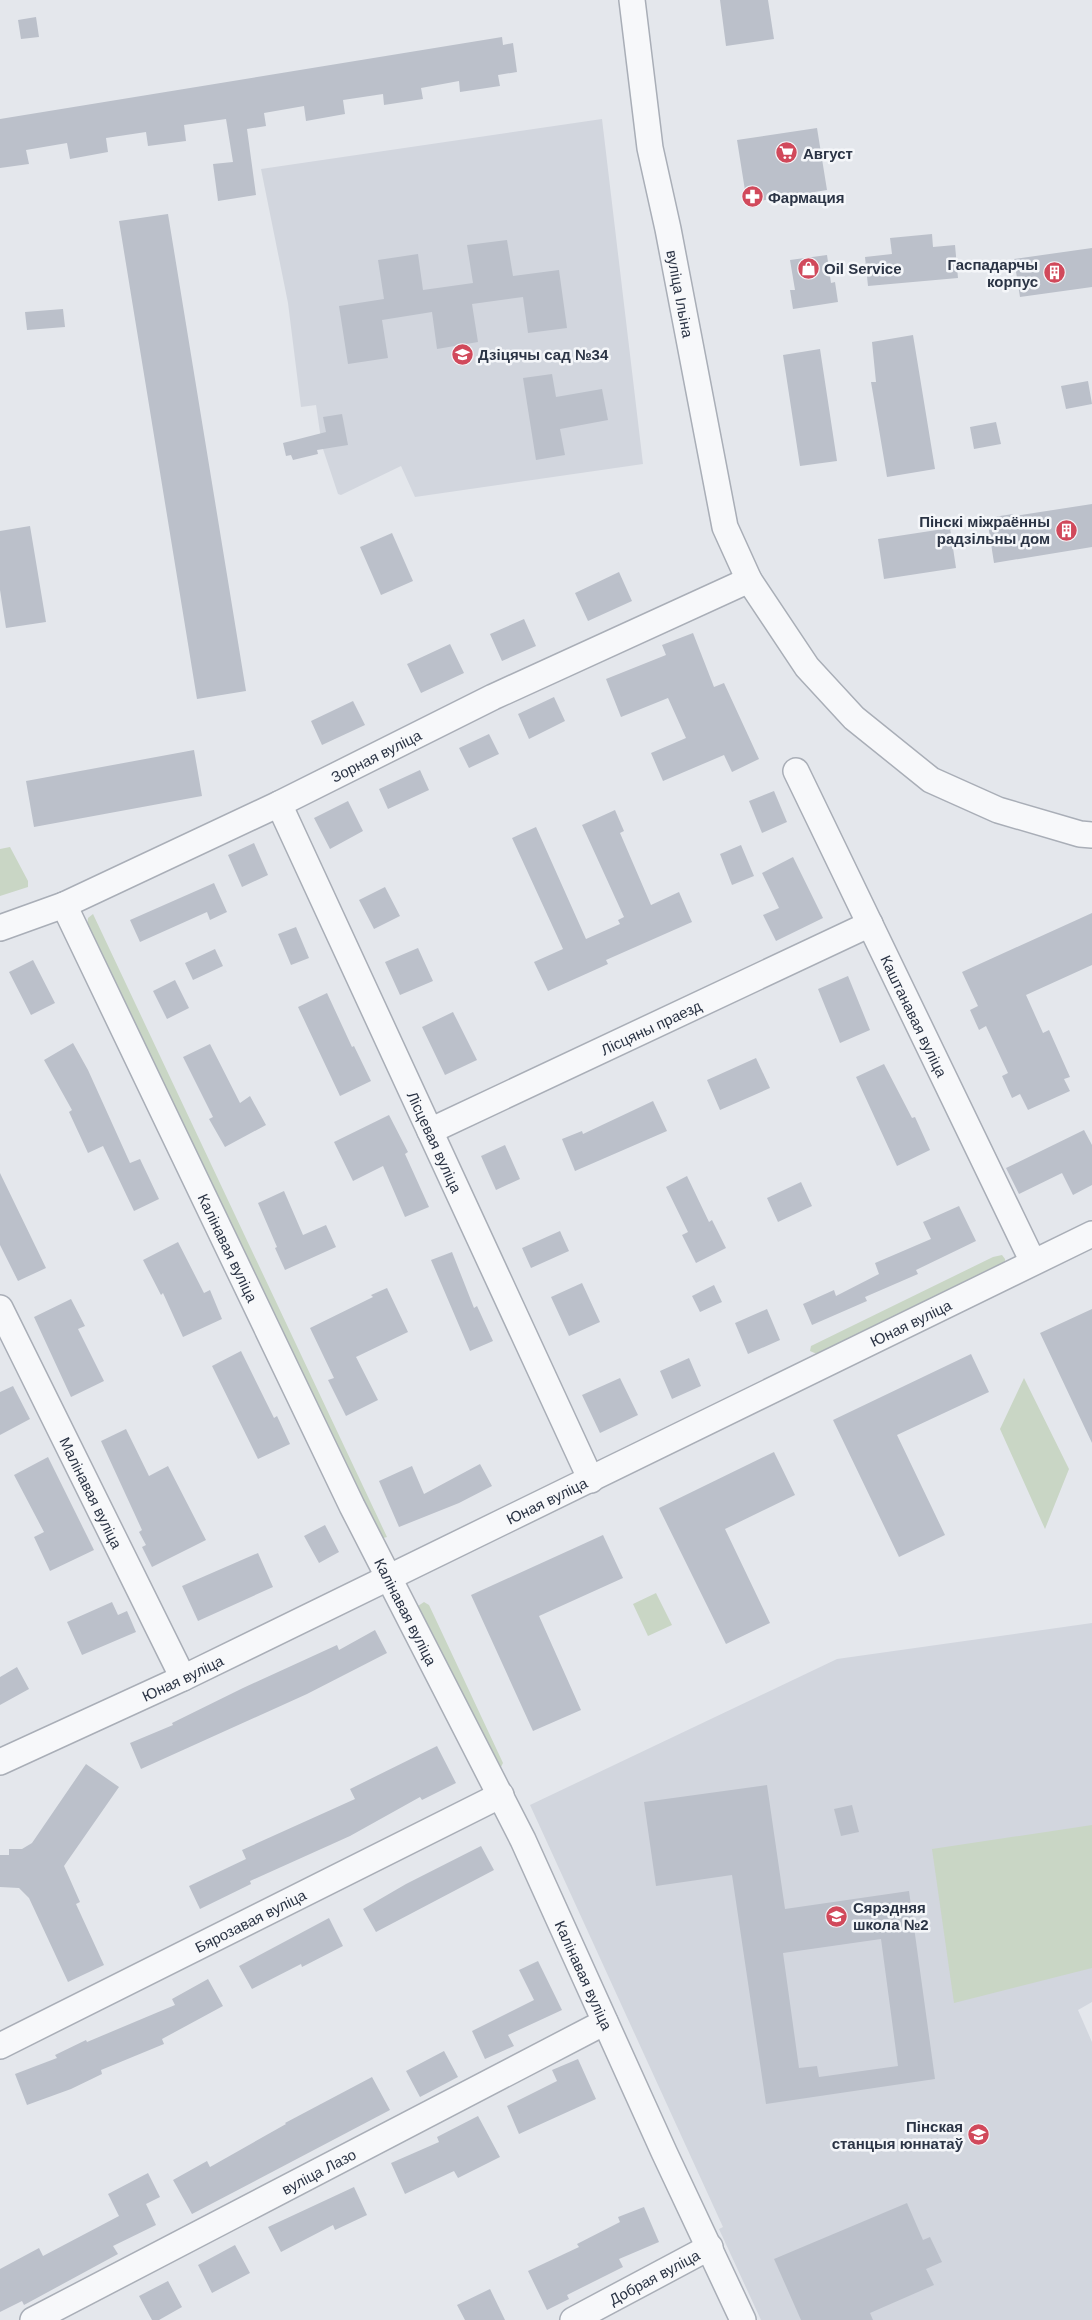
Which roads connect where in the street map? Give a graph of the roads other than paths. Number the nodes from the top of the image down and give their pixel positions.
1 (632, 0) edge
2 (749, 580) junction
3 (796, 772) dead end
4 (279, 804) junction
5 (1092, 835) edge
6 (64, 905) junction
7 (870, 924) junction
8 (0, 928) edge
9 (430, 1131) junction
10 (1092, 1234) edge
11 (1033, 1262) junction
12 (0, 1308) edge
13 (591, 1480) junction
14 (388, 1578) junction
15 (183, 1678) junction
16 (0, 1762) edge
17 (501, 1794) junction
18 (605, 2022) junction
19 (0, 2046) edge
20 (710, 2247) junction
21 (33, 2320) edge
22 (573, 2320) edge
23 (743, 2320) edge

1 - 2 street, вуліца Ільіна
2 - 4 street, Зорная вуліца
2 - 5 street
3 - 7 street, Каштанавая вуліца
4 - 6 street, Зорная вуліца
4 - 9 street, Лісцевая вуліца
6 - 8 street, Зорная вуліца
6 - 14 street, Калінавая вуліца
7 - 9 street, Лісцяны праезд
7 - 11 street, Каштанавая вуліца
9 - 13 street, Лісцевая вуліца
10 - 11 street, Юная вуліца
11 - 13 street, Юная вуліца
12 - 15 street, Малінавая вуліца
13 - 14 street, Юная вуліца
14 - 15 street, Юная вуліца
14 - 17 street, Калінавая вуліца
15 - 16 street, Юная вуліца
17 - 18 street, Калінавая вуліца
17 - 19 street, Бярозавая вуліца
18 - 20 street, Калінавая вуліца
18 - 21 street, вуліца Лазо
20 - 22 street, Добрая вуліца
20 - 23 street, Калінавая вуліца

